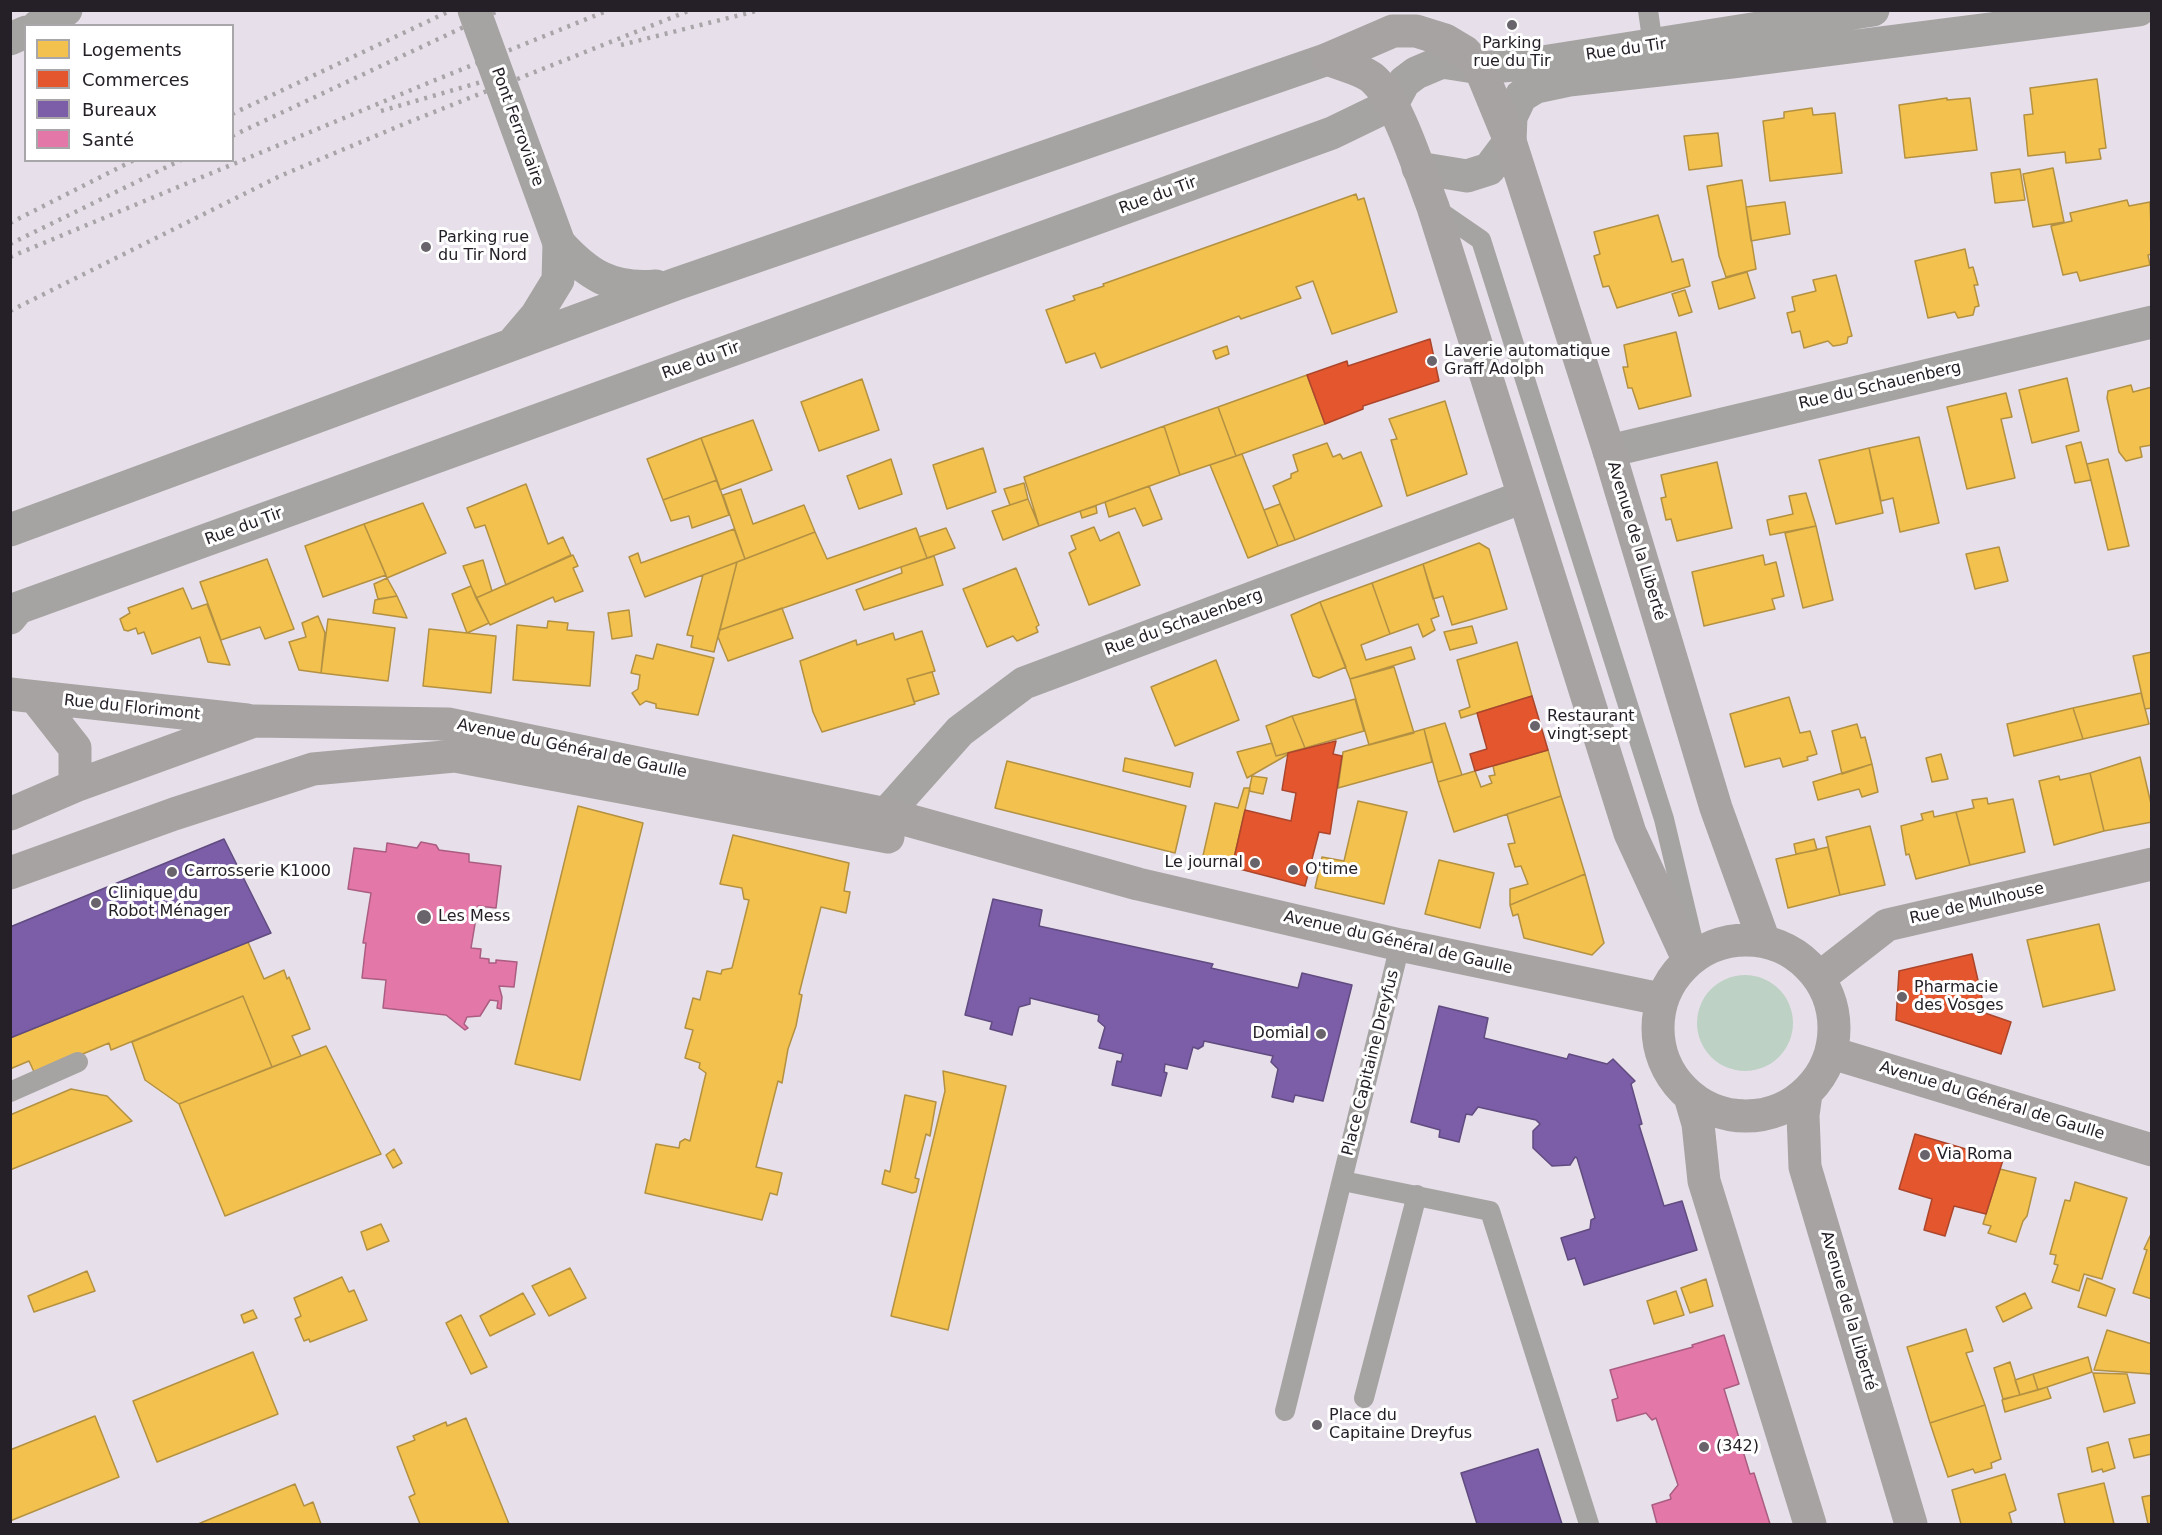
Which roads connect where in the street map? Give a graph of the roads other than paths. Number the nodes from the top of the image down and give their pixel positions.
1 (66, 10) edge
2 (474, 10) edge
3 (1648, 10) edge
4 (2139, 10) edge
5 (1866, 11) edge
6 (42, 24) edge
7 (24, 33) edge
8 (10, 39) edge
9 (1865, 45) junction
10 (1653, 46) junction
11 (1328, 59) junction
12 (1480, 68) junction
13 (1392, 104) junction
14 (1510, 141) junction
15 (1418, 168) junction
16 (1433, 207) junction
17 (559, 243) junction
18 (676, 284) junction
19 (2151, 322) edge
20 (513, 343) junction
21 (1609, 451) junction
22 (1523, 496) junction
23 (10, 530) edge
24 (10, 618) edge
25 (23, 695) edge
26 (254, 721) junction
27 (75, 786) junction
28 (10, 814) edge
29 (886, 814) junction
30 (2151, 864) edge
31 (10, 873) edge
32 (1138, 884) junction
33 (1764, 941) junction
34 (1400, 945) junction
35 (1692, 956) junction
36 (1819, 978) junction
37 (1660, 999) junction
38 (1832, 1053) junction
39 (78, 1062) dead end
40 (10, 1092) edge
41 (1806, 1094) junction
42 (1691, 1100) junction
43 (2151, 1150) edge
44 (1342, 1181) junction
45 (1418, 1195) junction
46 (1364, 1398) dead end
47 (1286, 1411) dead end
48 (1589, 1524) edge
49 (1810, 1524) edge
50 (1911, 1524) edge

1 - 6 street
2 - 17 street, Pont Ferroviaire, bridge
3 - 10 lane
4 - 9 street, Rue du Tir
5 - 9 street
5 - 10 street, Rue du Tir
7 - 8 street
9 - 14 street, Rue du Tir
10 - 12 street, Rue du Tir
11 - 12 main road
11 - 13 main road
11 - 18 street
12 - 13 street
12 - 14 main road, Avenue de la Liberté
13 - 15 main road
13 - 24 street, Rue du Tir
14 - 15 street
14 - 21 main road, Avenue de la Liberté
15 - 16 main road
16 - 22 main road
16 - 35 lane
17 - 18 street
17 - 20 street
18 - 20 street
19 - 21 street, Rue du Schauenberg
20 - 23 street
21 - 33 main road, Avenue de la Liberté
22 - 29 street, Rue du Schauenberg
22 - 35 main road
25 - 26 main road, Rue du Florimont
25 - 27 main road
26 - 27 main road, Avenue du Général de Gaulle
26 - 29 main road, Avenue du Général de Gaulle
27 - 28 main road, Avenue du Général de Gaulle
29 - 32 main road, Avenue du Général de Gaulle
30 - 36 main road, Rue de Mulhouse
31 - 32 main road, Avenue du Général de Gaulle
32 - 34 main road, Avenue du Général de Gaulle
33 - 35 main road
33 - 36 main road
34 - 37 main road, Avenue du Général de Gaulle
34 - 44 lane, Place Capitaine Dreyfus
35 - 37 main road
36 - 38 main road
37 - 42 main road
38 - 41 main road
38 - 43 main road, Avenue du Général de Gaulle
39 - 40 lane
41 - 42 main road
41 - 50 main road, Avenue de la Liberté
42 - 49 main road
44 - 45 lane
44 - 47 lane, Place Capitaine Dreyfus
45 - 46 lane
45 - 48 lane

